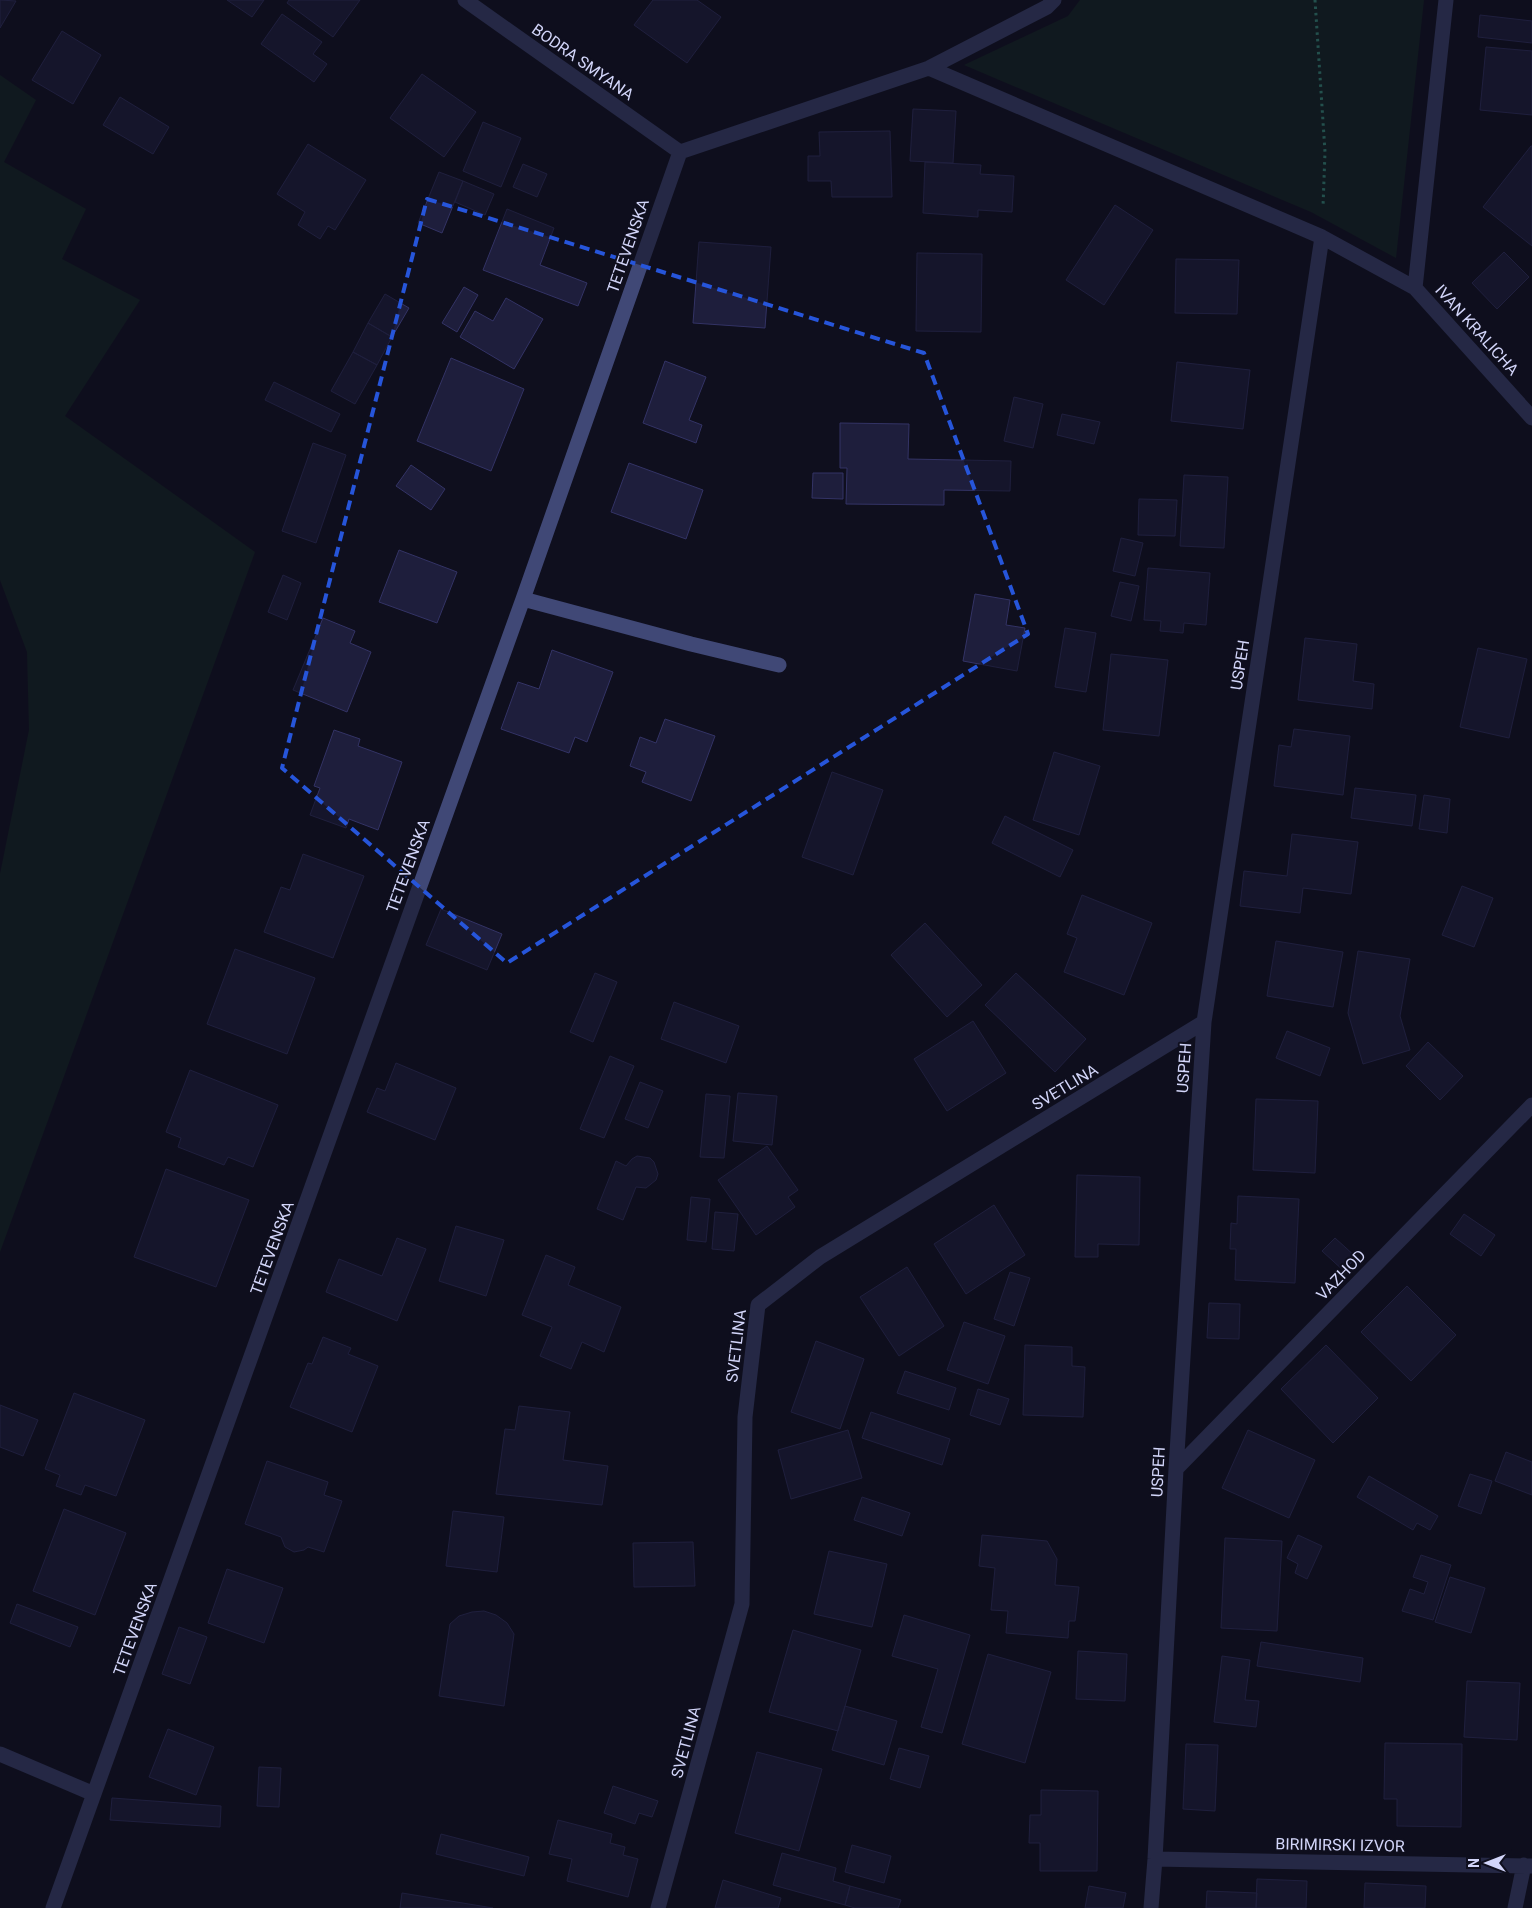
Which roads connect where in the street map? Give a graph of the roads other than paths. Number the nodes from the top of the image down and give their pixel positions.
1 (465, 0) edge
2 (1054, 0) edge
3 (1446, 0) edge
4 (929, 68) junction
5 (680, 152) junction
6 (1322, 237) junction
7 (1415, 288) junction
8 (1532, 418) edge
9 (523, 599) junction
10 (779, 664) dead end
11 (1204, 1022) junction
12 (1532, 1106) edge
13 (1176, 1469) junction
14 (0, 1754) edge
15 (94, 1794) junction
16 (1155, 1859) junction
17 (1528, 1865) edge
18 (53, 1908) edge
19 (658, 1908) edge
20 (1151, 1908) edge
21 (1515, 1908) edge

1 - 5 street, BODRA SMYANA
2 - 4 street
3 - 7 street
4 - 5 street
4 - 6 street, IVAN KRALICHA
5 - 9 street, TETEVENSKA
6 - 7 street, IVAN KRALICHA
6 - 11 street, USPEH
7 - 8 street, IVAN KRALICHA
9 - 10 street
9 - 15 street, TETEVENSKA
11 - 13 street, USPEH
11 - 19 street, SVETLINA
12 - 13 street, VAZHOD
13 - 16 street, USPEH
14 - 15 street
15 - 18 street, TETEVENSKA
16 - 17 street, BIRIMIRSKI IZVOR
16 - 20 street, USPEH
17 - 21 street, BIRIMIRSKI IZVOR

